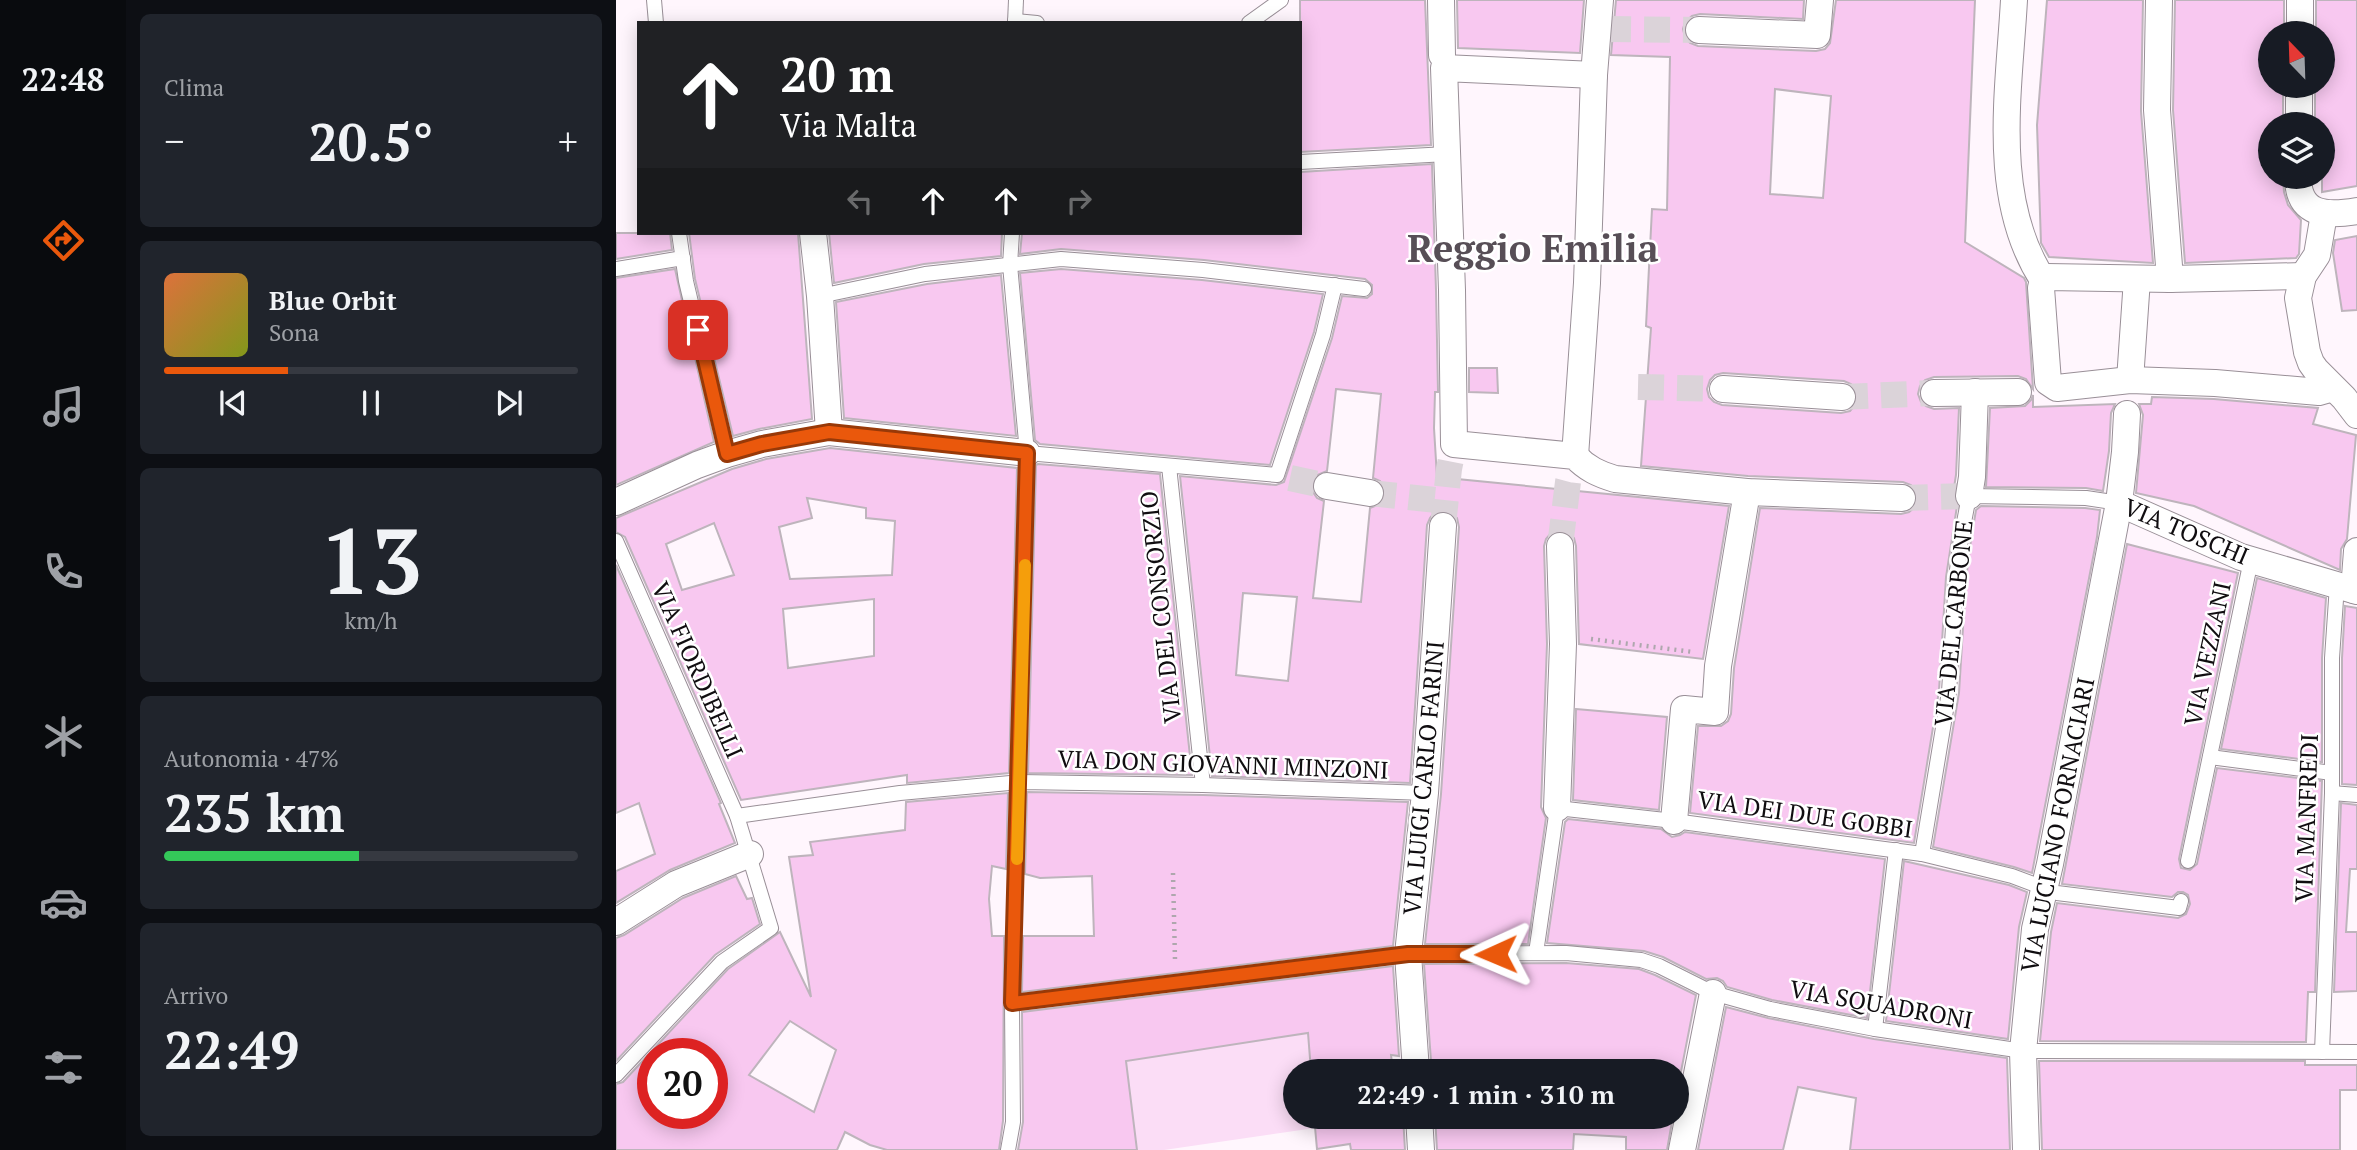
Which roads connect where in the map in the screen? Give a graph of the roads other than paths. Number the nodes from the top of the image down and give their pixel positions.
1 (654, 0) edge
2 (1016, 0) edge
3 (1280, 0) edge
4 (1441, 0) edge
5 (1600, 0) edge
6 (1820, 0) edge
7 (2014, 0) edge
8 (2158, 0) edge
9 (2300, 0) edge
10 (656, 21) edge
11 (1015, 21) edge
12 (1252, 21) edge
13 (2300, 21) edge
14 (1699, 30) tunnel mouth
15 (1443, 61) junction
16 (1594, 75) junction
17 (1447, 154) junction
18 (1302, 162) edge
19 (2299, 189) edge
20 (2357, 211) edge
21 (2324, 214) junction
22 (679, 235) edge
23 (813, 235) edge
24 (1012, 235) edge
25 (682, 258) junction
26 (1010, 265) junction
27 (616, 269) edge
28 (2303, 276) junction
29 (2137, 279) junction
30 (2170, 279) junction
31 (2043, 280) junction
32 (1335, 285) junction
33 (1364, 289) dead end
34 (820, 296) junction
35 (2130, 380) junction
36 (1723, 389) tunnel mouth
37 (2018, 391) dead end
38 (1975, 392) junction
39 (1934, 393) tunnel mouth
40 (1842, 397) tunnel mouth
41 (2345, 400) edge
42 (2127, 414) dead end
43 (829, 432) junction
44 (1027, 453) junction
45 (727, 454) junction
46 (1575, 456) junction
47 (1169, 466) junction
48 (1327, 486) tunnel mouth
49 (1747, 492) junction
50 (1370, 493) tunnel mouth
51 (1969, 496) junction
52 (1902, 498) tunnel mouth
53 (616, 502) edge
54 (2119, 503) junction
55 (1443, 526) tunnel mouth
56 (616, 541) edge
57 (1560, 546) tunnel mouth
58 (2357, 551) edge
59 (2251, 560) junction
60 (2349, 589) edge
61 (2210, 757) junction
62 (2332, 772) junction
63 (1020, 782) junction
64 (1203, 785) junction
65 (1425, 793) junction
66 (2332, 793) junction
67 (2357, 795) edge
68 (1557, 808) junction
69 (737, 816) junction
70 (1674, 821) junction
71 (1896, 850) junction
72 (750, 854) junction
73 (1922, 854) junction
74 (2188, 861) dead end
75 (2043, 889) junction
76 (2181, 901) dead end
77 (616, 922) edge
78 (1536, 953) junction
79 (1408, 954) junction
80 (1713, 993) junction
81 (1012, 1003) junction
82 (1875, 1029) junction
83 (2023, 1051) junction
84 (2322, 1052) junction
85 (2357, 1052) edge
86 (1415, 1059) edge
87 (616, 1074) edge
88 (1420, 1129) edge
89 (1008, 1150) edge
90 (1421, 1150) edge
91 (1682, 1150) edge
92 (2026, 1150) edge

1 - 10 lane
2 - 11 lane
3 - 12 lane
4 - 15 street
5 - 16 street
6 - 14 street
7 - 31 street
8 - 30 street
9 - 13 street
15 - 16 street
15 - 17 street
16 - 46 street
17 - 18 lane
17 - 46 street
19 - 21 street
20 - 21 street
21 - 28 street
22 - 25 lane
23 - 34 street
24 - 26 lane
25 - 27 lane
25 - 45 lane
26 - 32 lane
26 - 34 lane
26 - 44 lane
28 - 30 street
28 - 41 street
29 - 30 street
29 - 31 street
29 - 35 street
31 - 35 street
32 - 33 lane
32 - 47 lane
34 - 43 street
35 - 41 street
36 - 40 street
37 - 38 street
38 - 39 street
38 - 51 street, VIA DEL CARBONE
42 - 54 street, VIA LUCIANO FORNACIARI
43 - 44 street
43 - 45 street
44 - 47 lane
44 - 63 lane
45 - 53 street
46 - 49 street
47 - 64 lane, VIA DEL CONSORZIO
48 - 50 street
49 - 52 street
49 - 70 street
51 - 54 lane, VIA TOSCHI
51 - 73 lane, VIA DEL CARBONE
54 - 59 street, VIA TOSCHI
54 - 75 street, VIA LUCIANO FORNACIARI
55 - 65 street, VIA LUIGI CARLO FARINI
56 - 69 lane, VIA FIORDIBELLI
57 - 68 street
58 - 60 street
59 - 60 street, VIA TOSCHI
59 - 61 lane, VIA VEZZANI
60 - 62 lane, VIA MANFREDI
61 - 62 lane, VIA VEZZANI
61 - 74 lane, VIA VEZZANI
62 - 66 lane, VIA MANFREDI
63 - 64 lane, VIA DON GIOVANNI MINZONI
63 - 69 lane, VIA DON GIOVANNI MINZONI
63 - 81 lane
64 - 65 lane, VIA DON GIOVANNI MINZONI
65 - 79 street, VIA LUIGI CARLO FARINI
66 - 67 lane
66 - 84 lane, VIA MANFREDI
68 - 70 lane, VIA DEI DUE GOBBI
68 - 78 lane
69 - 72 lane, VIA FIORDIBELLI
70 - 71 lane, VIA DEI DUE GOBBI
71 - 73 lane, VIA DEI DUE GOBBI
71 - 82 lane
72 - 77 street
72 - 87 lane, VIA FIORDIBELLI
73 - 75 lane, VIA DEI DUE GOBBI
75 - 76 lane
75 - 83 street, VIA LUCIANO FORNACIARI
78 - 79 lane, VIA SQUADRONI
78 - 80 lane, VIA SQUADRONI
79 - 81 lane, VIA SQUADRONI
79 - 86 street, VIA LUIGI CARLO FARINI
80 - 82 lane, VIA SQUADRONI
80 - 91 street
81 - 89 lane
82 - 83 lane, VIA SQUADRONI
83 - 84 lane, VIA SQUADRONI
83 - 92 street, VIA LUCIANO FORNACIARI
84 - 85 lane, VIA SQUADRONI
88 - 90 street

